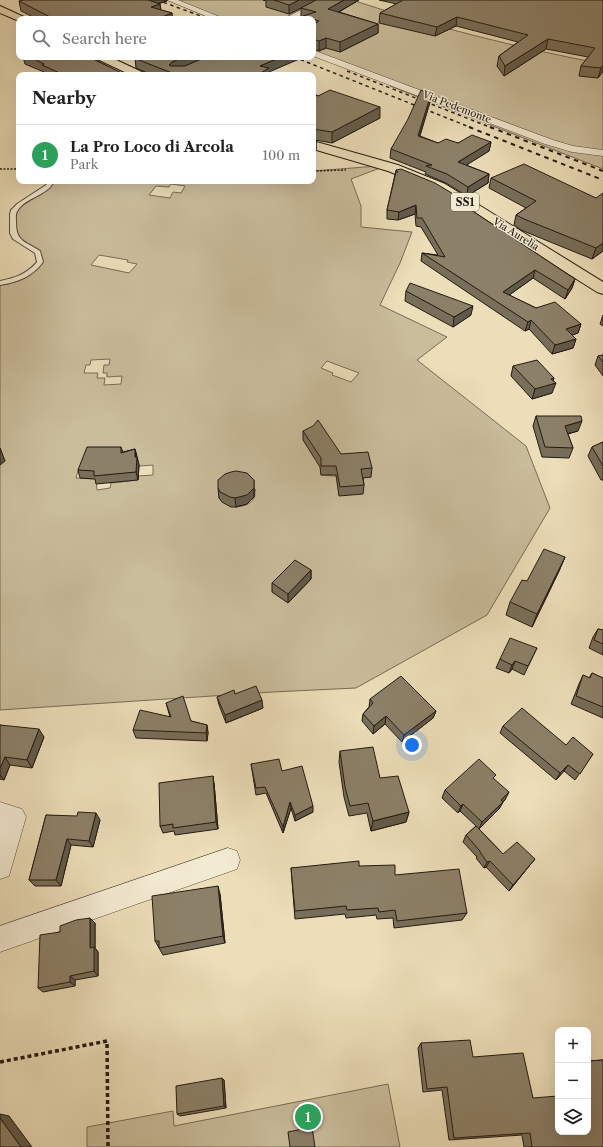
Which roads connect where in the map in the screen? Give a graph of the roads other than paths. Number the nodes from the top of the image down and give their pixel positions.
1 (171, 0) edge
2 (328, 0) edge
3 (0, 9) edge
4 (213, 16) edge
5 (290, 16) edge
6 (16, 17) edge
7 (316, 54) edge
8 (108, 60) edge
9 (134, 72) edge
10 (316, 146) edge
11 (603, 153) edge
12 (50, 184) edge
13 (0, 284) edge
14 (603, 289) edge
15 (0, 814) edge
16 (228, 860) dead end
17 (0, 867) edge
18 (0, 939) edge

1 - 4 street
2 - 5 street
3 - 6 main road
7 - 11 street, Via Pedemonte
8 - 9 main road
10 - 14 main road, Via Aurelia / SS1
12 - 13 lane
15 - 17 street
16 - 18 street

